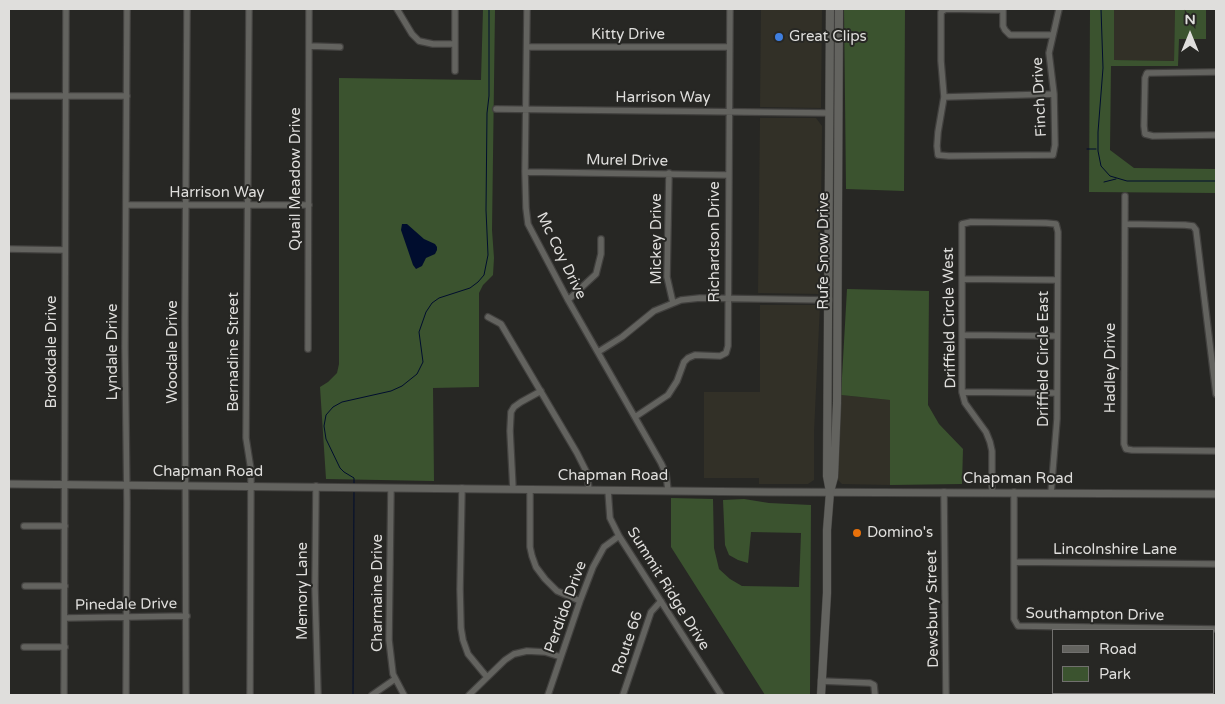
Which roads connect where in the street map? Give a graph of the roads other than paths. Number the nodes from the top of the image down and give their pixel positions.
1 (66, 9) edge
2 (127, 9) edge
3 (187, 9) edge
4 (249, 9) edge
5 (309, 9) edge
6 (398, 9) edge
7 (455, 9) edge
8 (527, 9) edge
9 (730, 9) edge
10 (830, 9) edge
11 (839, 9) edge
12 (1003, 9) edge
13 (1059, 9) edge
14 (943, 10) edge
15 (1052, 35) junction
16 (454, 44) junction
17 (309, 46) junction
18 (340, 46) dead end
19 (527, 46) junction
20 (729, 48) junction
21 (455, 71) dead end
22 (1216, 72) edge
23 (1054, 94) junction
24 (9, 96) edge
25 (66, 96) junction
26 (127, 96) junction
27 (944, 97) junction
28 (496, 109) dead end
29 (526, 110) junction
30 (728, 111) junction
31 (830, 113) junction
32 (1216, 135) edge
33 (525, 172) junction
34 (669, 173) junction
35 (728, 175) junction
36 (1125, 196) dead end
37 (126, 205) junction
38 (186, 205) junction
39 (247, 205) junction
40 (309, 205) junction
41 (1056, 224) joint
42 (1125, 224) junction
43 (601, 239) dead end
44 (9, 249) edge
45 (65, 250) junction
46 (962, 279) junction
47 (1057, 280) junction
48 (728, 299) junction
49 (568, 300) junction
50 (829, 300) junction
51 (673, 303) junction
52 (488, 317) dead end
53 (962, 335) junction
54 (1057, 336) junction
55 (308, 348) dead end
56 (598, 352) junction
57 (540, 391) junction
58 (962, 392) junction
59 (1057, 393) junction
60 (1216, 394) edge
61 (635, 417) junction
62 (1216, 451) edge
63 (9, 484) edge
64 (65, 484) junction
65 (126, 485) junction
66 (186, 486) junction
67 (251, 486) junction
68 (316, 486) junction
69 (391, 488) junction
70 (462, 488) junction
71 (513, 489) junction
72 (530, 489) junction
73 (589, 490) junction
74 (608, 490) junction
75 (668, 490) junction
76 (830, 492) junction
77 (944, 492) junction
78 (992, 492) junction
79 (1014, 492) junction
80 (1051, 493) junction
81 (1216, 494) edge
82 (24, 526) dead end
83 (65, 526) junction
84 (619, 536) junction
85 (1014, 562) junction
86 (1216, 564) edge
87 (25, 586) dead end
88 (65, 586) junction
89 (580, 601) junction
90 (660, 601) junction
91 (187, 616) junction
92 (126, 617) junction
93 (65, 618) junction
94 (1216, 629) edge
95 (24, 647) dead end
96 (65, 647) junction
97 (561, 657) junction
98 (487, 677) junction
99 (395, 679) junction
100 (821, 681) junction
101 (64, 695) edge
102 (126, 695) edge
103 (186, 695) edge
104 (250, 695) edge
105 (318, 695) edge
106 (372, 695) edge
107 (404, 695) edge
108 (469, 695) edge
109 (548, 695) edge
110 (624, 695) edge
111 (721, 695) edge
112 (821, 695) edge
113 (875, 695) edge
114 (946, 695) edge

1 - 25 street, Brookdale Drive
2 - 26 street, Lyndale Drive
3 - 38 street, Woodale Drive
4 - 39 street, Bernadine Street
5 - 17 street, Quail Meadow Drive
6 - 16 street
7 - 16 street
8 - 19 street, Mc Coy Drive
9 - 20 street, Richardson Drive
10 - 31 main road, Rufe Snow Drive
11 - 76 main road, Rufe Snow Drive
12 - 14 street
12 - 15 street
13 - 15 street, Finch Drive
14 - 27 street
15 - 23 street, Finch Drive
16 - 21 street
17 - 18 street
17 - 40 street, Quail Meadow Drive
19 - 20 street, Kitty Drive
19 - 29 street, Mc Coy Drive
20 - 30 street, Richardson Drive
22 - 32 street
23 - 27 street
23 - 27 street, Finch Drive
24 - 25 street
25 - 26 street
25 - 45 street, Brookdale Drive
26 - 37 street, Lyndale Drive
28 - 29 street, Harrison Way
29 - 30 street, Harrison Way
29 - 33 street, Mc Coy Drive
30 - 31 street, Harrison Way
30 - 35 street, Richardson Drive
31 - 50 main road, Rufe Snow Drive
33 - 34 street, Murel Drive
33 - 49 street, Mc Coy Drive
34 - 35 street, Murel Drive
34 - 51 street, Mickey Drive
35 - 48 street, Richardson Drive
36 - 42 street, Hadley Drive
37 - 38 street, Harrison Way
37 - 65 street, Lyndale Drive
38 - 39 street, Harrison Way
38 - 66 street, Woodale Drive
39 - 40 street, Harrison Way
39 - 67 street, Bernadine Street
40 - 55 street, Quail Meadow Drive
41 - 46 street, Driffield Circle West
41 - 47 street, Driffield Circle East
42 - 60 street
42 - 62 street, Hadley Drive
43 - 49 street
44 - 45 street
45 - 64 street, Brookdale Drive
46 - 47 street
46 - 53 street, Driffield Circle West
47 - 54 street, Driffield Circle East
48 - 50 street
48 - 51 street
48 - 61 street, Richardson Drive
49 - 56 street, Mc Coy Drive
50 - 76 main road, Rufe Snow Drive
51 - 56 street
52 - 57 street
53 - 54 street
53 - 58 street, Driffield Circle West
54 - 59 street, Driffield Circle East
56 - 61 street, Mc Coy Drive
57 - 71 street
57 - 73 street
58 - 59 street
58 - 78 street, Driffield Circle West
59 - 80 street, Driffield Circle East
61 - 75 street, Mc Coy Drive
63 - 64 street, Chapman Road
64 - 65 street, Chapman Road
64 - 83 street, Brookdale Drive
65 - 66 street, Chapman Road
65 - 92 street, Lyndale Drive
66 - 67 street, Chapman Road
66 - 91 street, Woodale Drive
67 - 68 street, Chapman Road
67 - 104 street, Bernadine Street
68 - 69 street, Chapman Road
68 - 105 street, Memory Lane
69 - 70 street, Chapman Road
69 - 99 street, Charmaine Drive
70 - 71 street, Chapman Road
70 - 98 street
71 - 72 street, Chapman Road
72 - 73 street, Chapman Road
72 - 89 street
73 - 74 street, Chapman Road
74 - 75 street, Chapman Road
74 - 84 street, Summit Ridge Drive
75 - 76 street, Chapman Road
76 - 77 street, Chapman Road
76 - 100 main road, Rufe Snow Drive
77 - 78 street, Chapman Road
77 - 114 street, Dewsbury Street
78 - 79 street, Chapman Road
79 - 80 street, Chapman Road
79 - 85 street, Southampton Drive
80 - 81 street, Chapman Road
82 - 83 street
83 - 88 street, Brookdale Drive
84 - 89 street, Perdido Drive
84 - 90 street, Summit Ridge Drive
85 - 86 street, Lincolnshire Lane
85 - 94 street, Southampton Drive
87 - 88 street
88 - 93 street, Brookdale Drive
89 - 97 street, Perdido Drive
90 - 110 street, Route 66
90 - 111 street, Summit Ridge Drive
91 - 92 street, Pinedale Drive
91 - 103 street, Woodale Drive
92 - 93 street, Pinedale Drive
92 - 102 street, Lyndale Drive
93 - 96 street, Brookdale Drive
95 - 96 street
96 - 101 street, Brookdale Drive
97 - 98 street
97 - 109 street, Perdido Drive
98 - 108 street
99 - 106 street
99 - 107 street, Charmaine Drive
100 - 112 main road, Rufe Snow Drive
100 - 113 street

